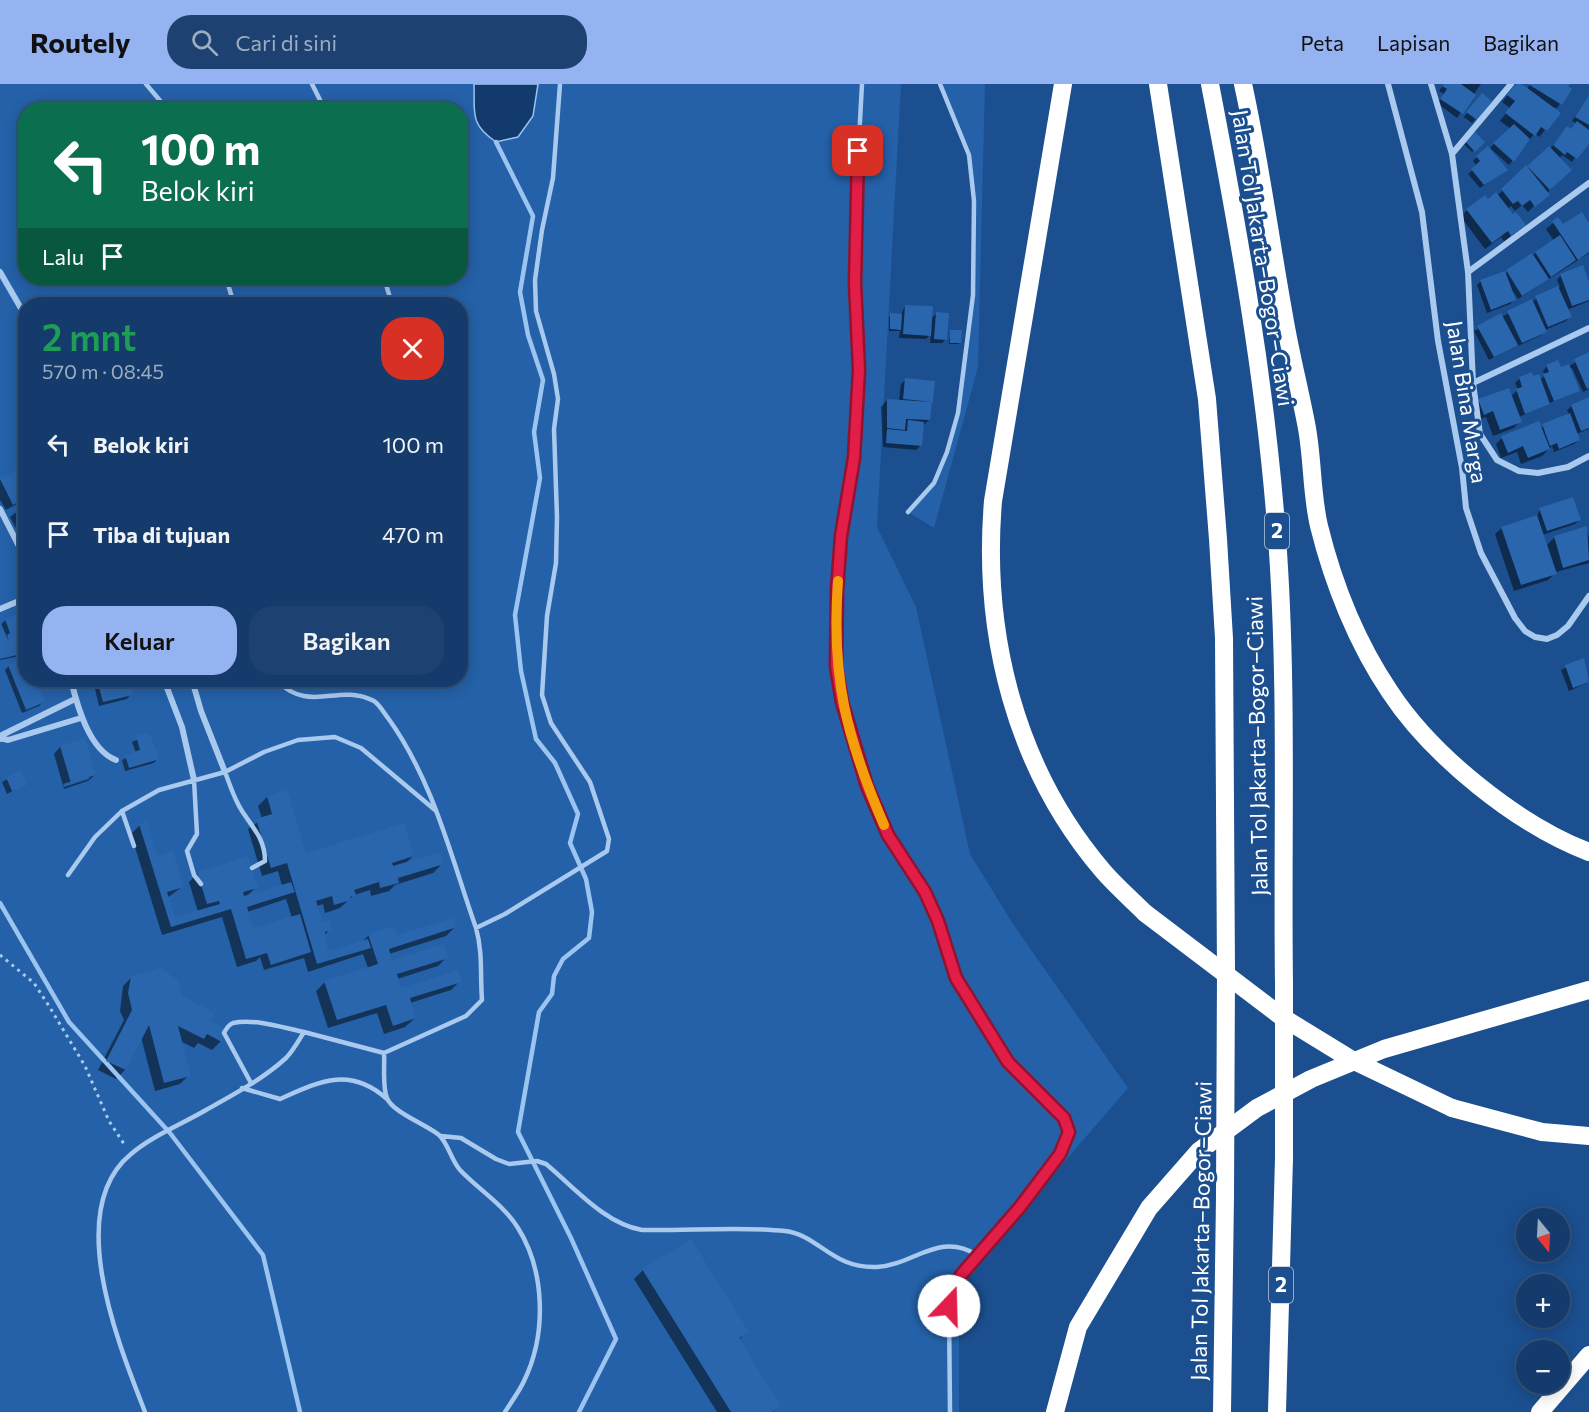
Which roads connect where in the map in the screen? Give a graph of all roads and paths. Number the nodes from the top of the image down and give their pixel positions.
1 (146, 84) edge
2 (312, 84) edge
3 (560, 84) edge
4 (862, 84) edge
5 (940, 84) edge
6 (1064, 84) edge
7 (1158, 84) edge
8 (1210, 84) edge
9 (1243, 84) edge
10 (1388, 84) edge
11 (1431, 84) edge
12 (1511, 84) edge
13 (161, 102) edge
14 (321, 102) edge
15 (1452, 154) junction
16 (1589, 183) edge
17 (0, 272) edge
18 (1468, 272) junction
19 (18, 303) edge
20 (1589, 328) edge
21 (1473, 383) junction
22 (1589, 456) edge
23 (0, 509) edge
24 (908, 512) dead end
25 (18, 544) edge
26 (1589, 596) edge
27 (18, 601) edge
28 (0, 609) edge
29 (72, 687) edge
30 (167, 687) edge
31 (194, 687) edge
32 (283, 687) edge
33 (75, 699) junction
34 (81, 718) junction
35 (1, 738) edge
36 (116, 760) dead end
37 (225, 772) junction
38 (194, 780) junction
39 (122, 811) junction
40 (437, 812) junction
41 (134, 846) dead end
42 (1589, 852) edge
43 (252, 868) dead end
44 (68, 875) dead end
45 (201, 884) dead end
46 (476, 928) junction
47 (0, 955) edge
48 (1589, 990) edge
49 (304, 1032) junction
50 (384, 1053) junction
51 (251, 1083) junction
52 (242, 1088) junction
53 (387, 1099) junction
54 (441, 1136) junction
55 (1589, 1136) edge
56 (130, 1154) junction
57 (977, 1255) junction
58 (1589, 1355) edge
59 (145, 1412) edge
60 (505, 1412) edge
61 (950, 1412) edge
62 (1054, 1412) edge
63 (1222, 1412) edge
64 (1277, 1412) edge
65 (1540, 1412) edge

1 - 13 lane
2 - 14 lane
3 - 46 lane
4 - 57 lane
5 - 24 lane
6 - 55 highway, bridge
7 - 63 highway, Jalan Tol Jakarta–Bogor–Ciawi, bridge
8 - 64 highway, Jalan Tol Jakarta–Bogor–Ciawi / 2, bridge
9 - 42 highway
10 - 26 street, Jalan Bina Marga
11 - 15 street
12 - 15 street
15 - 18 street
16 - 18 street
17 - 19 street
18 - 21 street
20 - 21 street
21 - 22 street
23 - 25 street
27 - 28 street
29 - 33 street
30 - 38 street
31 - 37 street
32 - 40 lane
33 - 34 street
33 - 35 street
34 - 35 street
34 - 36 street
37 - 38 lane
37 - 40 lane
37 - 43 lane
38 - 39 lane
38 - 45 lane
39 - 41 lane
39 - 44 lane
40 - 46 lane
46 - 50 lane
47 - 56 path
48 - 62 highway
49 - 50 lane
49 - 51 lane
49 - 51 lane
50 - 53 lane
51 - 52 lane
52 - 53 lane
52 - 56 lane
53 - 54 lane
54 - 57 lane
54 - 60 lane
56 - 59 lane
57 - 61 lane
58 - 65 highway

